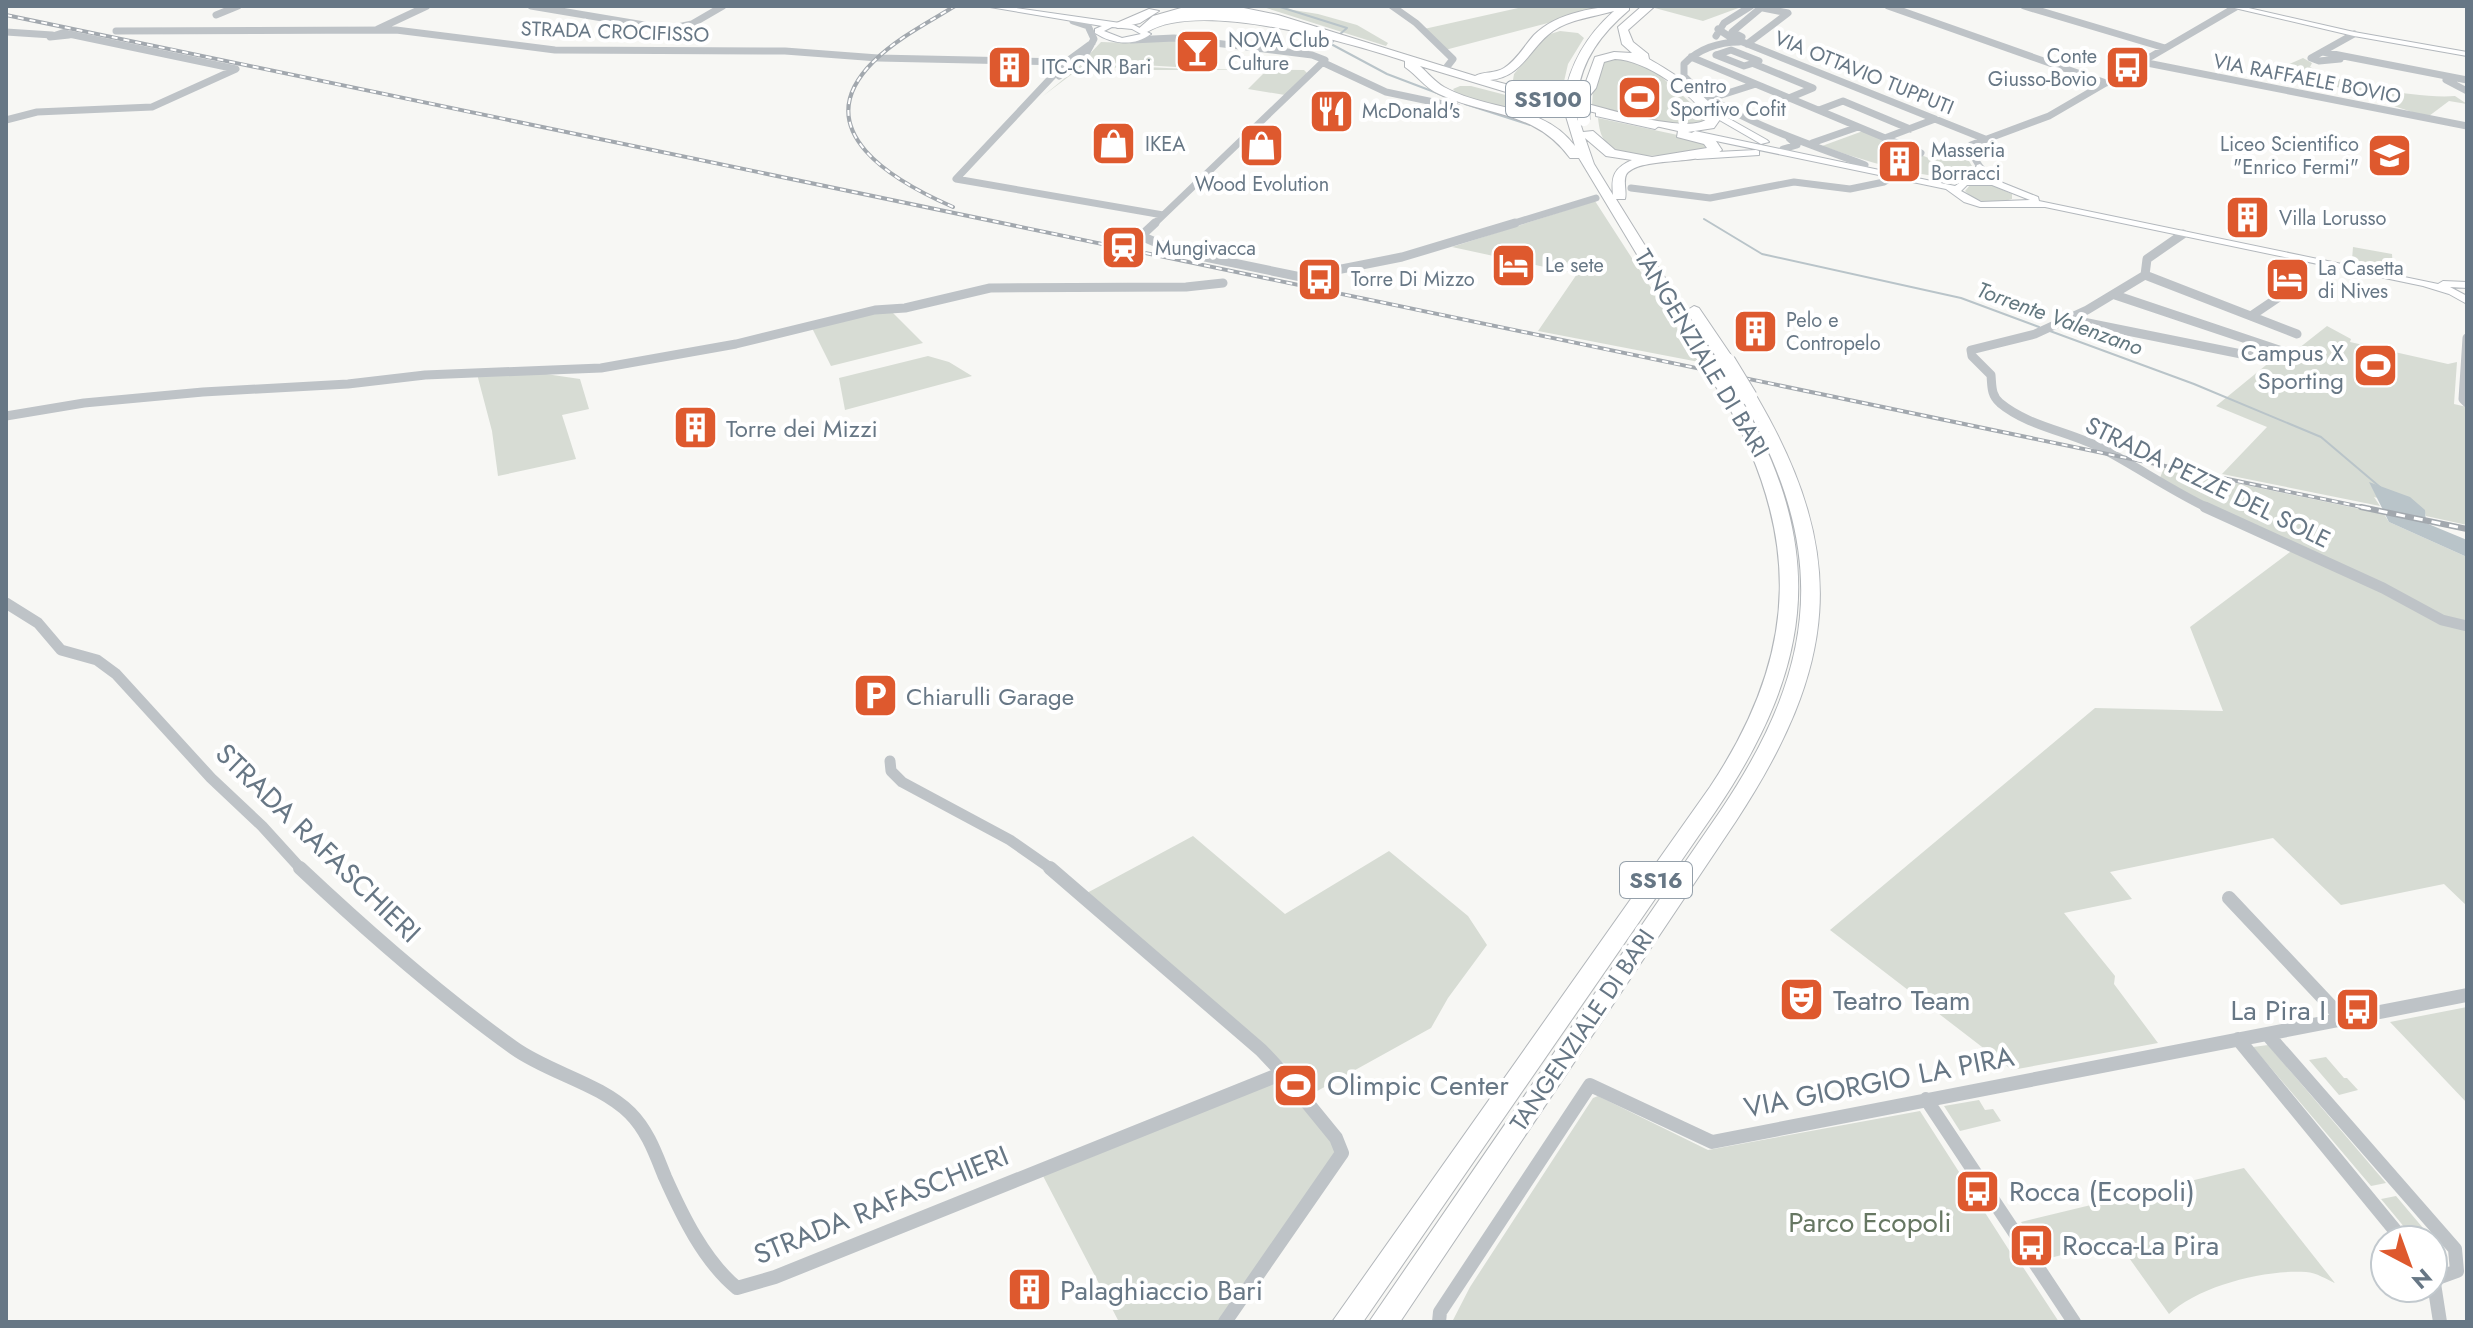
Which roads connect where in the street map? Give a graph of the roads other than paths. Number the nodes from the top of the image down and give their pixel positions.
1 (238, 6) edge
2 (427, 6) edge
3 (531, 6) edge
4 (550, 6) edge
5 (573, 6) edge
6 (723, 6) edge
7 (988, 6) edge
8 (1160, 6) edge
9 (1194, 6) edge
10 (1214, 6) edge
11 (1255, 6) edge
12 (1392, 6) edge
13 (1619, 6) edge
14 (1628, 6) edge
15 (1642, 6) edge
16 (1649, 6) edge
17 (1751, 6) edge
18 (1888, 6) edge
19 (2024, 6) edge
20 (1763, 7) edge
21 (2233, 7) edge
22 (1132, 8) edge
23 (216, 15) dead end
24 (627, 18) junction
25 (1073, 21) junction
26 (692, 24) junction
27 (1115, 25) junction
28 (1146, 26) junction
29 (116, 31) dead end
30 (374, 31) junction
31 (6, 32) edge
32 (1100, 34) junction
33 (1330, 34) junction
34 (2354, 34) junction
35 (1716, 35) junction
36 (1174, 38) junction
37 (1540, 38) junction
38 (1132, 40) junction
39 (1729, 40) junction
40 (1751, 42) junction
41 (1092, 43) junction
42 (1371, 47) junction
43 (2165, 48) junction
44 (1087, 52) junction
45 (2323, 52) junction
46 (2467, 54) edge
47 (1691, 57) junction
48 (2340, 58) junction
49 (1415, 60) junction
50 (1579, 61) junction
51 (1066, 62) junction
52 (2142, 62) junction
53 (1324, 63) junction
54 (1752, 63) junction
55 (1446, 68) junction
56 (1656, 68) junction
57 (1513, 70) junction
58 (2435, 74) junction
59 (2467, 80) edge
60 (2106, 83) junction
61 (1756, 84) junction
62 (2467, 91) edge
63 (1031, 98) junction
64 (1789, 98) junction
65 (1457, 102) junction
66 (1564, 103) junction
67 (1710, 106) junction
68 (1503, 109) junction
69 (1819, 110) junction
70 (1599, 114) junction
71 (1935, 119) junction
72 (6, 120) edge
73 (2467, 126) edge
74 (1586, 127) junction
75 (1858, 127) junction
76 (1684, 128) junction
77 (1910, 129) junction
78 (1885, 138) junction
79 (1985, 139) junction
80 (1812, 143) junction
81 (1783, 149) junction
82 (1921, 153) dead end
83 (1696, 156) junction
84 (1664, 159) junction
85 (1865, 165) junction
86 (1852, 166) junction
87 (1980, 167) junction
88 (1896, 175) junction
89 (1967, 181) junction
90 (2002, 184) junction
91 (1956, 190) junction
92 (1626, 192) junction
93 (1599, 194) junction
94 (2017, 197) junction
95 (1163, 215) junction
96 (2183, 234) junction
97 (2145, 275) junction
98 (1223, 283) dead end
99 (2459, 287) edge
100 (2115, 295) junction
101 (2279, 297) dead end
102 (2466, 302) edge
103 (2251, 316) junction
104 (2068, 319) junction
105 (2297, 334) dead end
106 (2467, 338) edge
107 (2279, 350) dead end
108 (2266, 359) dead end
109 (1719, 362) junction
110 (1738, 393) junction
111 (2467, 403) edge
112 (6, 416) edge
113 (6, 603) edge
114 (2467, 626) edge
115 (890, 761) dead end
116 (2229, 898) dead end
117 (2467, 995) edge
118 (2343, 1019) junction
119 (2267, 1034) junction
120 (2238, 1039) junction
121 (1283, 1073) junction
122 (1926, 1099) junction
123 (2390, 1224) edge
124 (2433, 1224) edge
125 (2449, 1242) edge
126 (2449, 1273) edge
127 (1225, 1322) edge
128 (1346, 1322) edge
129 (1383, 1322) edge
130 (1439, 1322) edge
131 (2074, 1322) edge

1 - 23 street
2 - 30 street
3 - 26 street
4 - 24 street
5 - 24 street
6 - 26 street
7 - 25 main road
8 - 28 highway, SS100
9 - 33 highway, SS100
10 - 33 highway, SS100
11 - 33 highway, SS100
12 - 55 street
13 - 37 highway
14 - 50 highway, TANGENZIALE DI BARI / SS16
15 - 66 highway, TANGENZIALE DI BARI / SS16
16 - 56 highway
17 - 35 street
18 - 60 street
19 - 43 street
20 - 40 street
20 - 40 street
21 - 34 main road
21 - 43 street
22 - 27 highway
24 - 26 street
25 - 27 main road
25 - 41 street
27 - 28 highway, SS100
27 - 32 main road
28 - 33 highway, SS100
28 - 36 street
28 - 38 main road
29 - 30 street, STRADA CROCIFISSO
30 - 51 street, STRADA CROCIFISSO
31 - 72 street
32 - 38 main road
32 - 44 street
33 - 42 highway, SS100
34 - 45 street
34 - 46 main road
35 - 39 street, VIA OTTAVIO TUPPUTI
35 - 81 street
36 - 38 street
36 - 53 street
37 - 50 highway
37 - 57 highway
39 - 40 street, VIA OTTAVIO TUPPUTI
39 - 47 street
40 - 71 street, VIA OTTAVIO TUPPUTI
41 - 44 street
41 - 51 street
42 - 49 highway, SS100
42 - 65 highway
42 - 66 highway, SS100
43 - 52 street
44 - 63 street
45 - 48 street
45 - 48 street
47 - 61 street
47 - 67 street
48 - 58 street
49 - 55 highway
49 - 66 highway, SS100
50 - 66 highway, TANGENZIALE DI BARI / SS16
51 - 63 street
52 - 60 street
52 - 73 street, VIA RAFFAELE BOVIO
53 - 65 street
53 - 95 street
54 - 54 street
54 - 64 street
55 - 57 highway
56 - 66 highway
56 - 67 highway
57 - 66 highway
58 - 59 street
58 - 62 street
60 - 79 street
61 - 64 street
61 - 67 street
63 - 95 street
64 - 69 street
65 - 66 highway
65 - 68 highway
66 - 68 highway
66 - 70 highway, SS100
66 - 74 highway, TANGENZIALE DI BARI / SS16, bridge
66 - 76 highway, SS100
66 - 93 highway, TANGENZIALE DI BARI / SS16
67 - 76 highway
67 - 80 street
67 - 81 main road
68 - 93 highway
69 - 75 street
69 - 77 street
70 - 83 highway, SS100
70 - 86 main road, SS100
71 - 77 street
71 - 79 street, VIA OTTAVIO TUPPUTI
74 - 84 highway
74 - 92 highway, TANGENZIALE DI BARI / SS16
75 - 78 street
75 - 80 street
76 - 81 main road, SS100
77 - 78 street
78 - 82 street
79 - 87 street
80 - 85 street
81 - 85 main road, SS100
83 - 84 highway
83 - 86 main road
84 - 92 highway
85 - 89 main road, SS100
86 - 88 main road, SS100
87 - 89 main road
87 - 90 main road
88 - 91 main road, SS100
88 - 92 street
89 - 90 main road
89 - 91 main road
90 - 94 main road
91 - 94 main road
92 - 109 highway, TANGENZIALE DI BARI / SS16
93 - 95 street
93 - 109 highway, TANGENZIALE DI BARI / SS16
94 - 96 main road
94 - 99 main road
96 - 97 street, STRADA PEZZE DEL SOLE
96 - 99 main road
97 - 100 street, STRADA PEZZE DEL SOLE
97 - 103 street
98 - 112 street
99 - 102 main road
100 - 104 street, STRADA PEZZE DEL SOLE
100 - 107 street
101 - 103 street
103 - 105 street
104 - 108 street
104 - 114 street, STRADA PEZZE DEL SOLE
106 - 111 street
109 - 110 highway, TANGENZIALE DI BARI / SS16, bridge
110 - 128 highway, TANGENZIALE DI BARI / SS16
110 - 129 highway, TANGENZIALE DI BARI / SS16
113 - 121 street, STRADA RAFASCHIERI
115 - 121 street
116 - 118 street
117 - 118 street, VIA GIORGIO LA PIRA
118 - 119 street, VIA GIORGIO LA PIRA
119 - 120 street, VIA GIORGIO LA PIRA
119 - 124 street
120 - 122 street, VIA GIORGIO LA PIRA
120 - 123 street
121 - 127 street
122 - 130 street, VIA GIORGIO LA PIRA
122 - 131 street
125 - 126 street

